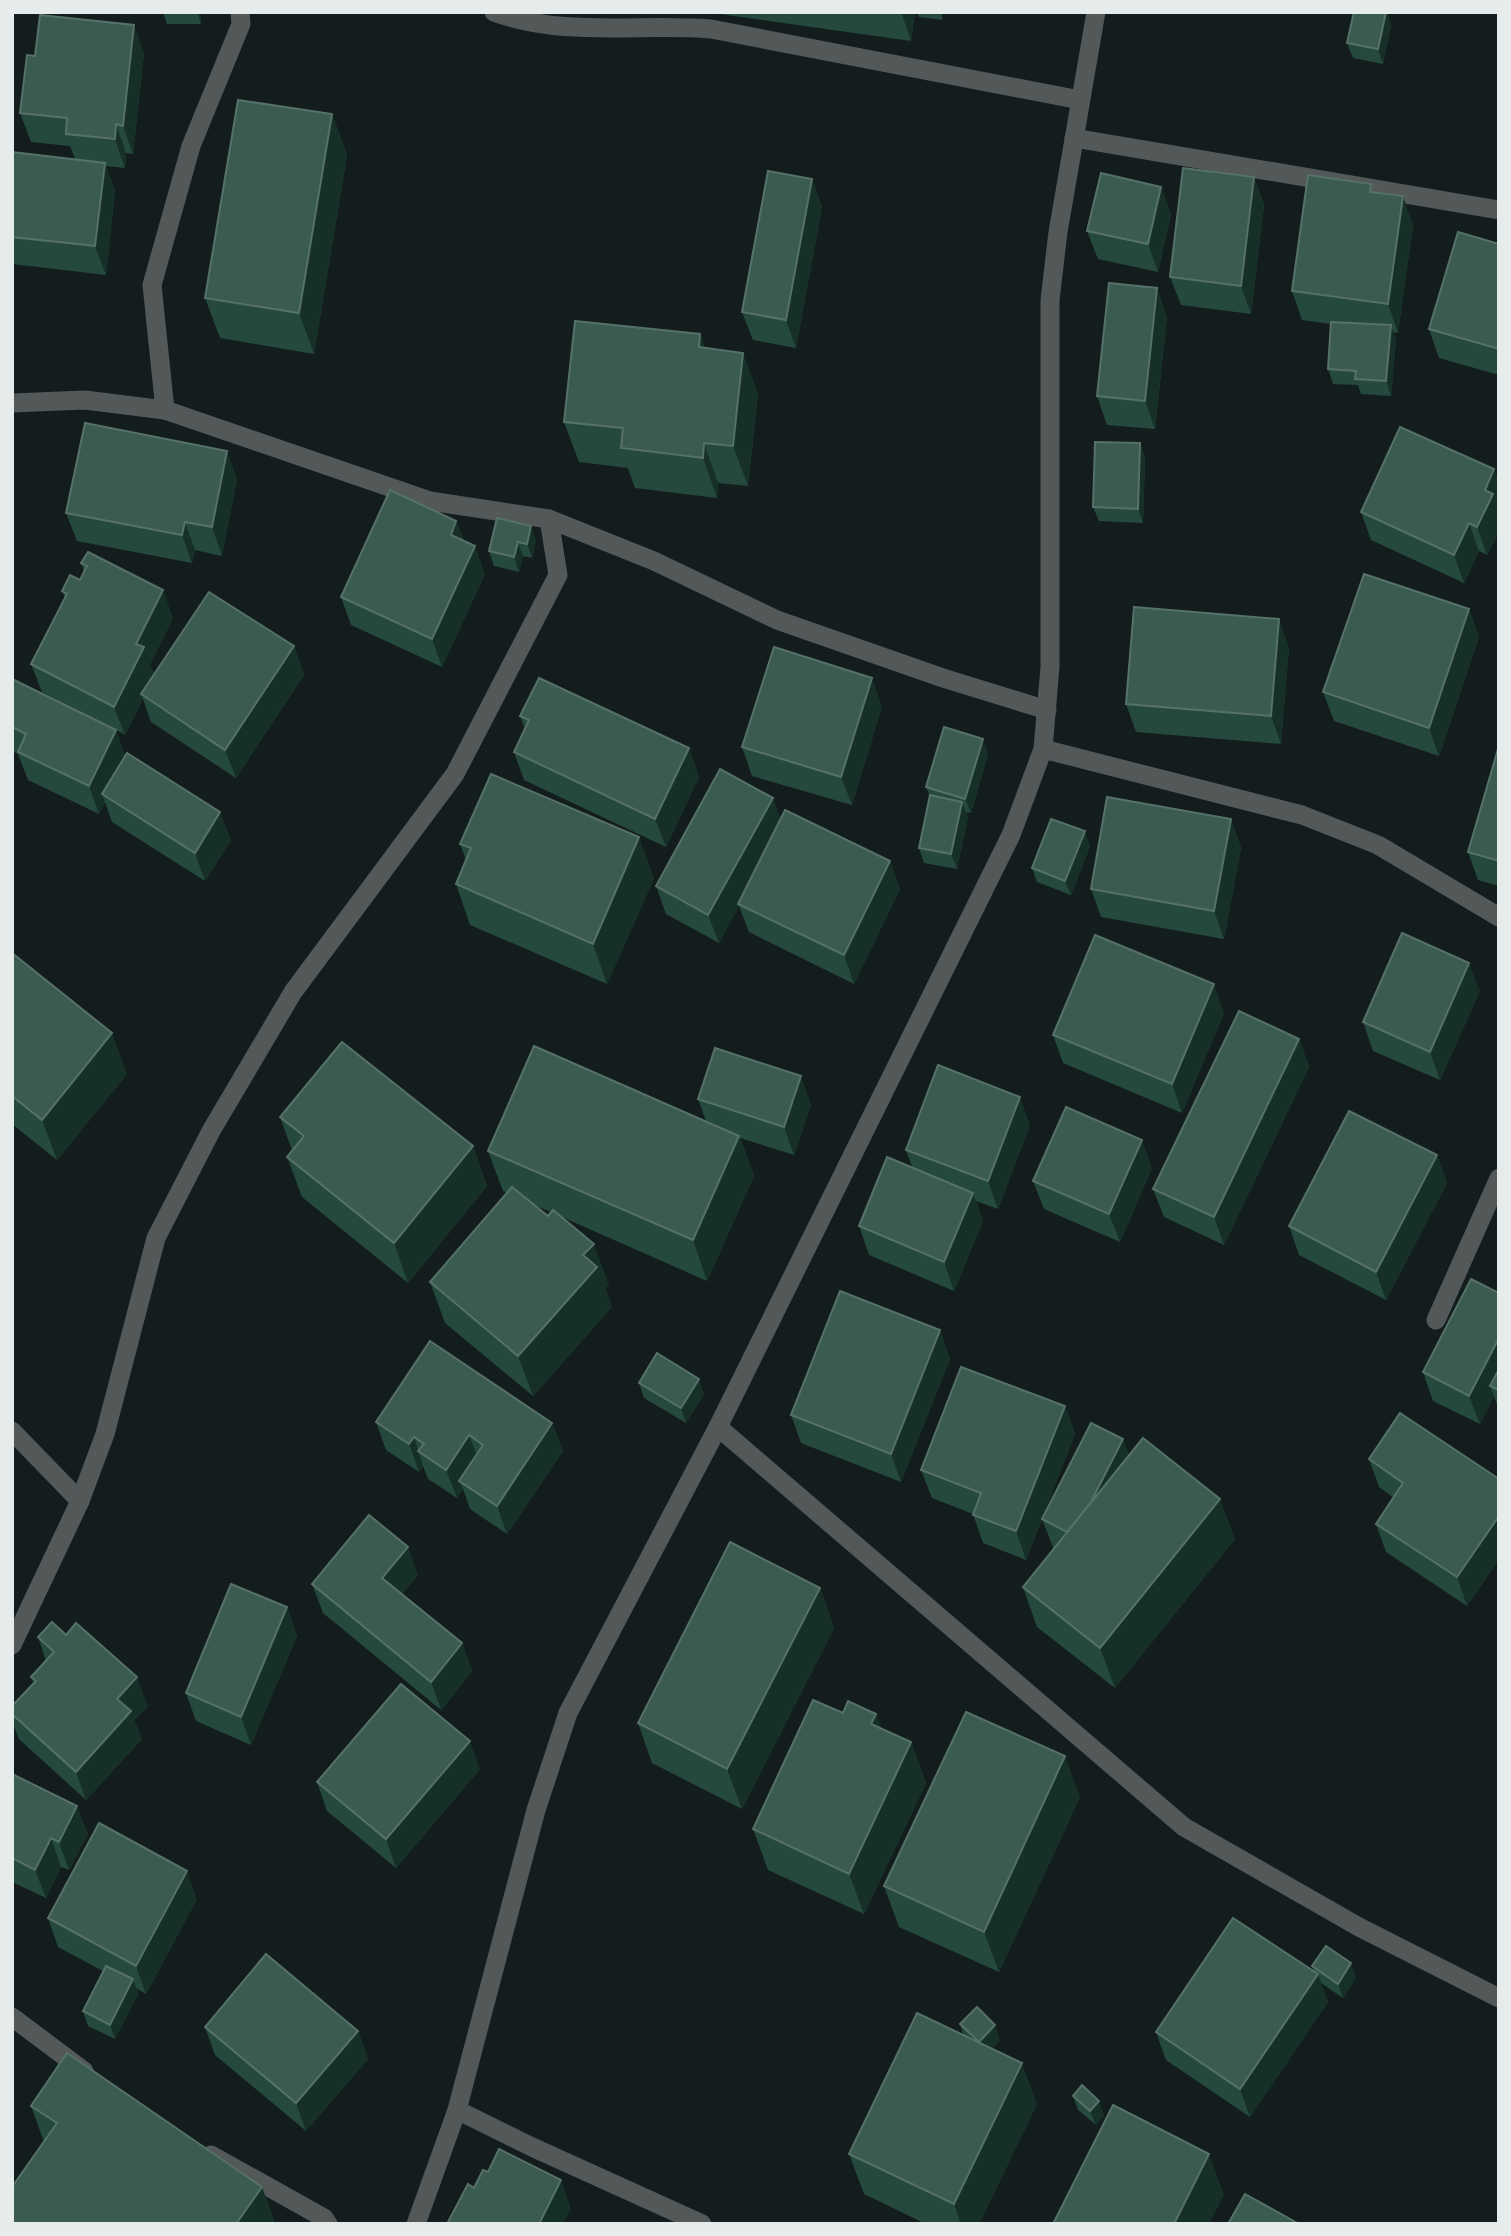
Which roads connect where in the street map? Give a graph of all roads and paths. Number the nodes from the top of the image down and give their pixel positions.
1 (240, 12) edge
2 (494, 12) edge
3 (1096, 12) edge
4 (1080, 100) junction
5 (1074, 138) junction
6 (1499, 210) edge
7 (12, 402) edge
8 (165, 410) junction
9 (549, 519) junction
10 (1047, 710) junction
11 (1043, 749) junction
12 (1499, 917) edge
13 (1499, 1178) edge
14 (1436, 1320) dead end
15 (718, 1427) junction
16 (12, 1431) edge
17 (80, 1501) junction
18 (12, 1645) edge
19 (1499, 1998) edge
20 (12, 2017) edge
21 (100, 2083) edge
22 (457, 2109) junction
23 (191, 2144) edge
24 (328, 2224) edge
25 (416, 2224) edge
26 (702, 2224) edge

1 - 8 street
2 - 4 street
3 - 4 street
4 - 5 street
5 - 6 street
5 - 10 street
7 - 8 street
8 - 9 street
9 - 10 street
9 - 17 street
10 - 11 street
11 - 12 street
11 - 15 street
13 - 14 street
15 - 19 street
15 - 22 street
16 - 17 street
17 - 18 street
20 - 21 street
22 - 25 street
22 - 26 street
23 - 24 street

